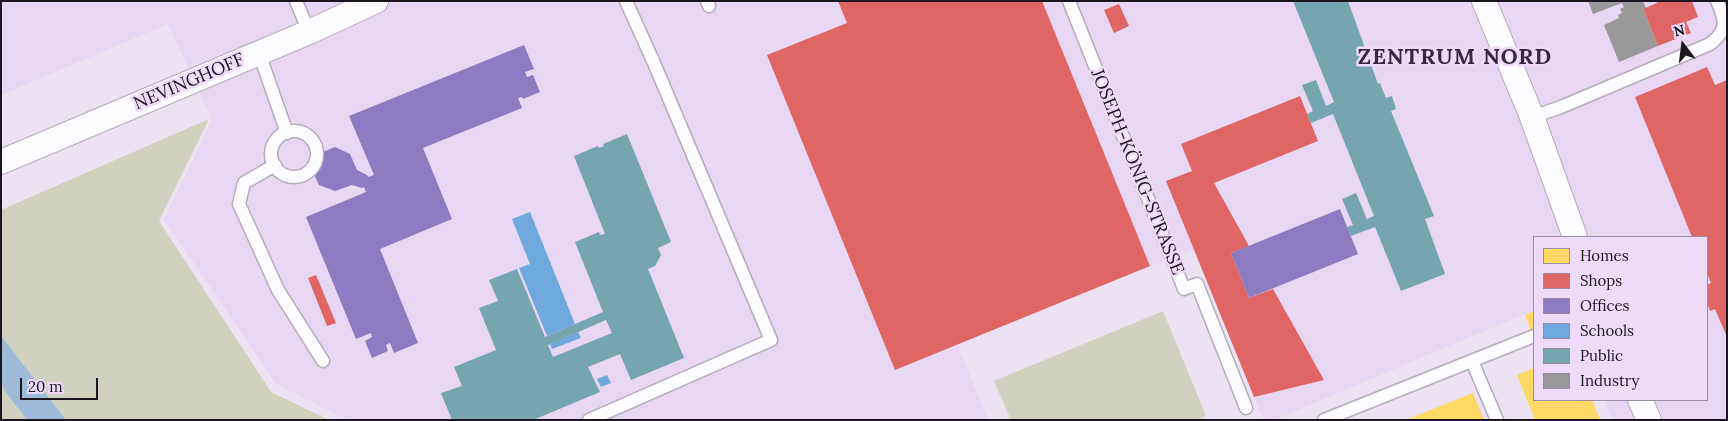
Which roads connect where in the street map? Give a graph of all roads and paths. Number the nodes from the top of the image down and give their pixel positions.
1 (296, 1) edge
2 (376, 1) edge
3 (626, 1) edge
4 (1069, 1) edge
5 (1484, 1) edge
6 (1717, 1) edge
7 (309, 32) junction
8 (259, 53) junction
9 (1532, 117) junction
10 (287, 133) junction
11 (1, 162) edge
12 (275, 165) junction
13 (1575, 236) edge
14 (1533, 336) edge
15 (323, 360) dead end
16 (1472, 361) junction
17 (1640, 401) edge
18 (1246, 408) dead end
19 (589, 420) edge
20 (1324, 420) edge
21 (1497, 420) edge
22 (1649, 420) edge

1 - 7 lane
2 - 7 street, NEVINGHOFF
3 - 19 lane
4 - 18 lane, JOSEPH-KÖNIG-STRASSE
5 - 9 street
6 - 9 lane
7 - 8 street, NEVINGHOFF
8 - 10 lane
8 - 11 street, NEVINGHOFF
9 - 13 street
10 - 12 lane
10 - 12 lane
12 - 15 lane
14 - 16 lane
16 - 20 lane
16 - 21 lane
17 - 22 street

